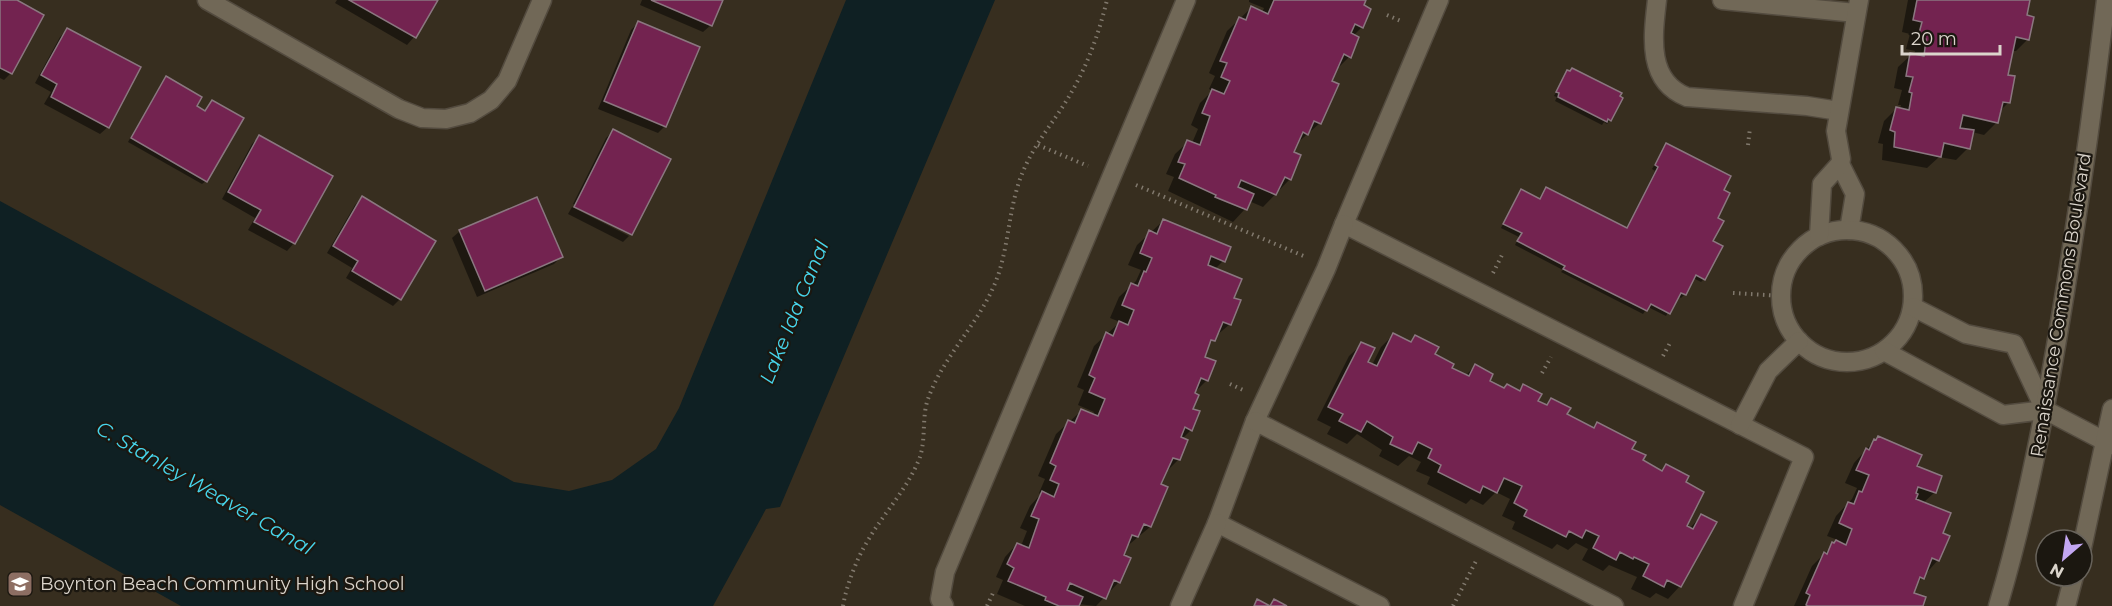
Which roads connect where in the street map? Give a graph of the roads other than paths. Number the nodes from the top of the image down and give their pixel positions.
1 (207, 0) edge
2 (542, 0) edge
3 (1186, 0) edge
4 (1439, 0) edge
5 (1657, 0) edge
6 (1722, 0) edge
7 (2106, 0) edge
8 (1858, 6) edge
9 (1839, 111) junction
10 (1840, 164) junction
11 (1344, 224) junction
12 (1849, 230) junction
13 (1819, 236) junction
14 (1913, 307) junction
15 (1798, 341) junction
16 (1884, 351) junction
17 (2112, 409) edge
18 (2045, 410) junction
19 (1256, 421) junction
20 (1740, 425) junction
21 (2109, 444) edge
22 (1217, 523) junction
23 (2087, 528) edge
24 (2071, 588) edge
25 (944, 606) edge
26 (1180, 606) edge
27 (1380, 606) edge
28 (1614, 606) edge
29 (1743, 606) edge
30 (1998, 606) edge
31 (2066, 606) edge

1 - 2 street
3 - 25 street
4 - 11 street
5 - 9 street
6 - 8 street
7 - 18 street, Renaissance Commons Boulevard
8 - 9 street
9 - 10 street
10 - 12 street
10 - 13 street
11 - 19 street
11 - 20 street
12 - 13 street
12 - 14 street
13 - 15 street
14 - 16 street
14 - 18 street
15 - 16 street
15 - 20 street
16 - 18 street
17 - 21 street
18 - 21 street
18 - 30 street, Renaissance Commons Boulevard
19 - 22 street
19 - 28 street
20 - 29 street
21 - 23 street
22 - 26 street
22 - 27 street
24 - 31 street

